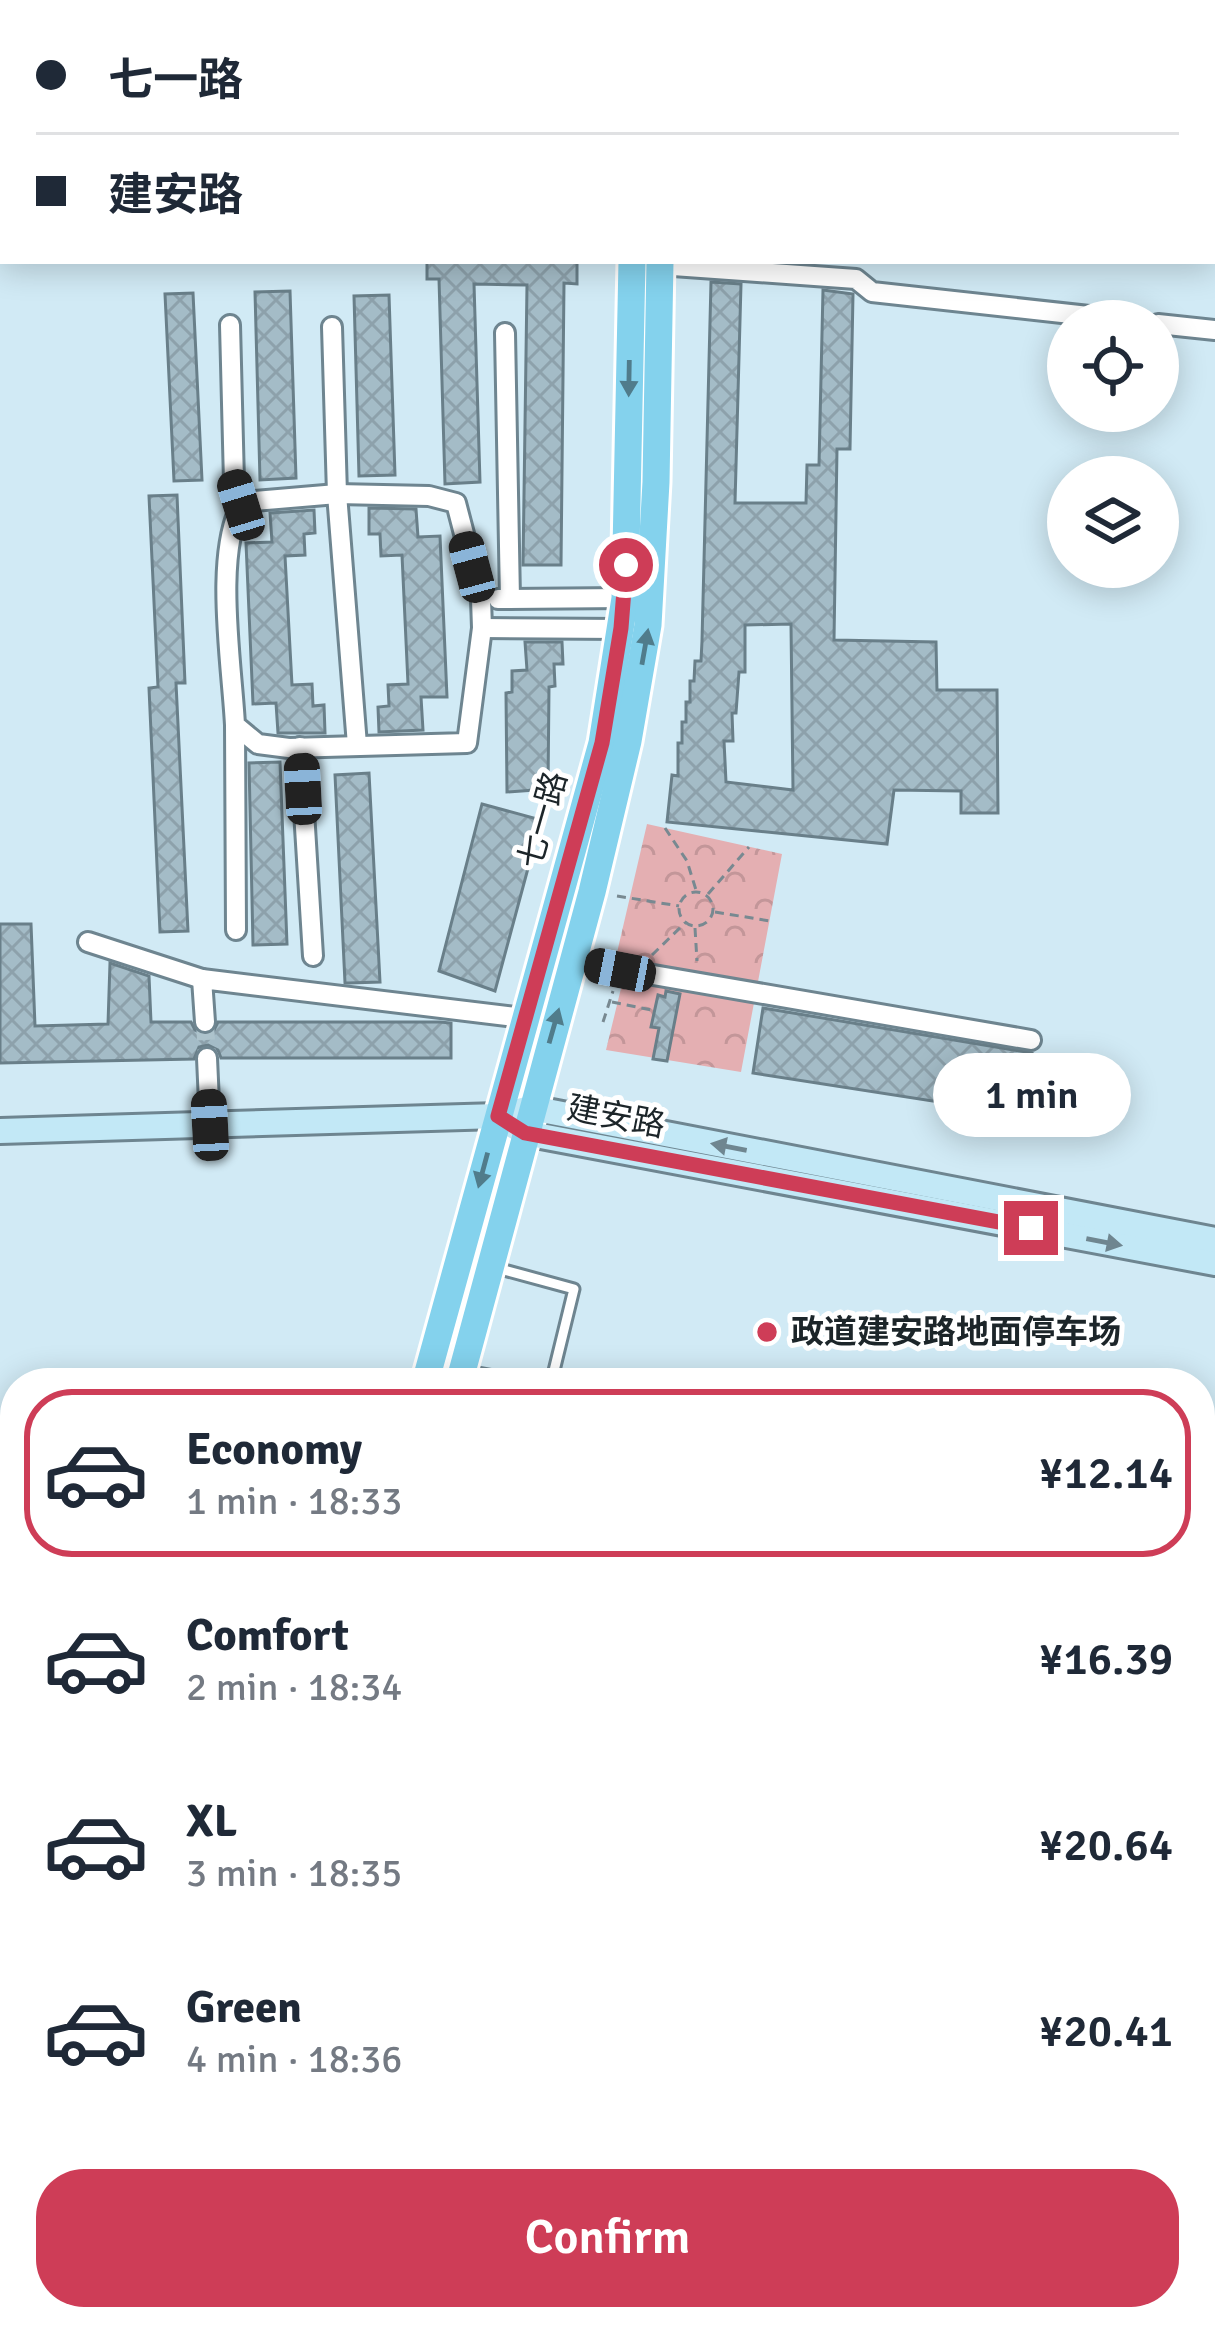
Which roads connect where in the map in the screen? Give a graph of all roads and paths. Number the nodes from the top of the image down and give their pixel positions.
1 (650, 264) edge
2 (650, 264) edge
3 (674, 264) edge
4 (1047, 311) edge
5 (230, 326) dead end
6 (1179, 326) edge
7 (332, 327) dead end
8 (1215, 330) edge
9 (505, 333) dead end
10 (337, 494) junction
11 (241, 505) junction
12 (625, 598) junction
13 (481, 599) junction
14 (509, 599) junction
15 (482, 628) junction
16 (621, 628) junction
17 (235, 725) junction
18 (357, 745) junction
19 (300, 747) junction
20 (665, 828) dead end
21 (749, 847) dead end
22 (592, 892) junction
23 (696, 892) junction
24 (706, 895) junction
25 (679, 906) junction
26 (713, 912) junction
27 (770, 921) dead end
28 (685, 923) junction
29 (695, 927) junction
30 (236, 930) dead end
31 (88, 942) dead end
32 (313, 956) dead end
33 (572, 961) junction
34 (620, 970) junction
35 (202, 979) junction
36 (708, 984) junction
37 (610, 1001) junction
38 (651, 1010) dead end
39 (523, 1018) dead end
40 (205, 1022) tunnel mouth
41 (603, 1022) dead end
42 (1031, 1040) dead end
43 (207, 1058) tunnel mouth
44 (498, 1116) junction
45 (528, 1120) junction
46 (210, 1125) junction
47 (0, 1131) edge
48 (1215, 1240) edge
49 (1215, 1263) edge
50 (492, 1267) junction
51 (429, 1368) edge
52 (464, 1368) edge
53 (555, 1368) edge

1 -> 12 main road, 七一路
22 -> 2 main road, 七一路
3 - 4 street
5 - 11 street
6 - 8 street
7 - 10 street
9 - 14 street
10 - 11 street
10 - 13 street
10 - 18 street
11 - 17 street
12 - 14 street
12 - 16 main road, 七一路
13 - 14 street
13 - 15 street
15 - 16 street
15 - 18 street
16 - 44 main road, 七一路
17 - 19 street
17 - 30 street
18 - 19 street
19 - 32 street
20 - 23 path
21 - 24 path
22 - 25 path
22 - 33 main road, 七一路
23 - 24 path
23 - 25 path
24 - 26 path
25 - 28 path
26 - 27 path
26 - 29 path
28 - 29 path
28 - 34 path
29 - 36 path
31 - 35 street
33 - 34 street
45 -> 33 main road, 七一路
34 - 36 street
34 - 37 path
35 - 39 street
35 - 40 street
36 - 42 street
37 - 38 path
37 - 41 path
43 - 46 street
44 - 45 street, 建安路
44 - 46 street
44 -> 51 main road, 七一路
48 -> 45 street
45 -> 49 street, 建安路
45 - 50 main road, 七一路
46 - 47 street
50 - 52 main road, 七一路
50 - 53 lane

